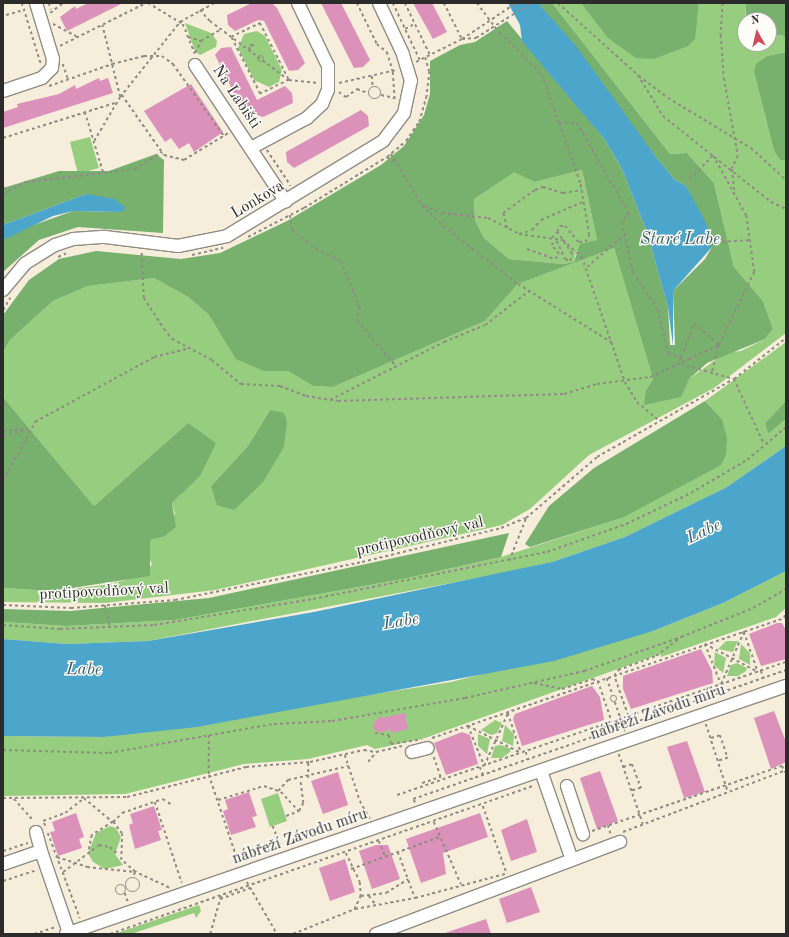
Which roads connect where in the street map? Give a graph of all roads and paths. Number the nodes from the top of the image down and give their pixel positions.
1 (22, 3) edge
2 (63, 3) edge
3 (147, 3) edge
4 (207, 3) edge
5 (214, 3) edge
6 (298, 3) edge
7 (357, 3) edge
8 (379, 3) edge
9 (393, 3) edge
10 (405, 3) edge
11 (444, 3) edge
12 (477, 3) edge
13 (516, 3) edge
14 (531, 3) edge
15 (558, 3) edge
16 (724, 3) edge
17 (208, 6) junction
18 (45, 7) edge
19 (24, 10) junction
20 (200, 10) junction
21 (6, 15) dead end
22 (490, 20) junction
23 (50, 22) dead end
24 (180, 22) junction
25 (415, 24) junction
26 (102, 25) junction
27 (495, 27) junction
28 (405, 28) junction
29 (221, 29) junction
30 (394, 34) junction
31 (77, 37) junction
32 (188, 37) junction
33 (231, 37) junction
34 (462, 39) junction
35 (201, 41) junction
36 (58, 48) dead end
37 (154, 55) junction
38 (430, 56) junction
39 (425, 58) junction
40 (420, 60) junction
41 (112, 64) junction
42 (195, 65) dead end
43 (407, 66) junction
44 (42, 67) dead end
45 (393, 72) junction
46 (638, 75) junction
47 (372, 76) junction
48 (289, 80) junction
49 (332, 87) junction
50 (373, 87) junction
51 (45, 88) dead end
52 (3, 91) edge
53 (368, 93) junction
54 (122, 95) junction
55 (381, 95) junction
56 (120, 97) junction
57 (395, 98) junction
58 (115, 103) junction
59 (395, 107) dead end
60 (86, 112) junction
61 (559, 123) junction
62 (736, 137) junction
63 (3, 138) edge
64 (94, 141) junction
65 (256, 145) junction
66 (162, 152) junction
67 (391, 154) junction
68 (713, 156) junction
69 (387, 157) junction
70 (398, 164) junction
71 (732, 168) junction
72 (104, 175) junction
73 (786, 180) edge
74 (689, 181) dead end
75 (296, 185) dead end
76 (3, 187) edge
77 (292, 187) junction
78 (582, 190) junction
79 (8, 192) junction
80 (3, 194) edge
81 (734, 194) junction
82 (283, 198) junction
83 (585, 202) junction
84 (422, 205) junction
85 (786, 209) edge
86 (290, 215) junction
87 (508, 229) junction
88 (557, 232) junction
89 (519, 234) junction
90 (625, 234) junction
91 (552, 238) junction
92 (244, 239) dead end
93 (563, 240) junction
94 (750, 240) junction
95 (716, 242) dead end
96 (225, 248) dead end
97 (526, 249) dead end
98 (136, 250) dead end
99 (142, 251) junction
100 (69, 252) dead end
101 (148, 252) dead end
102 (188, 255) dead end
103 (56, 257) dead end
104 (586, 267) junction
105 (528, 291) junction
106 (8, 292) edge
107 (3, 310) edge
108 (786, 338) edge
109 (611, 342) junction
110 (719, 346) junction
111 (186, 349) junction
112 (681, 357) junction
113 (681, 364) junction
114 (396, 366) junction
115 (712, 374) junction
116 (734, 379) junction
117 (625, 382) junction
118 (330, 400) junction
119 (660, 421) junction
120 (786, 426) edge
121 (29, 429) junction
122 (3, 431) edge
123 (3, 436) edge
124 (764, 444) junction
125 (3, 481) edge
126 (526, 518) junction
127 (509, 561) junction
128 (786, 589) edge
129 (3, 605) edge
130 (106, 606) junction
131 (786, 612) edge
132 (784, 618) junction
133 (786, 620) edge
134 (3, 626) edge
135 (110, 627) junction
136 (744, 631) junction
137 (681, 637) junction
138 (705, 644) junction
139 (732, 658) junction
140 (786, 662) edge
141 (786, 670) edge
142 (761, 671) junction
143 (758, 672) junction
144 (614, 676) junction
145 (607, 678) junction
146 (764, 678) junction
147 (598, 681) junction
148 (533, 682) junction
149 (721, 684) junction
150 (717, 686) junction
151 (786, 686) edge
152 (719, 693) junction
153 (613, 696) junction
154 (622, 696) junction
155 (617, 698) junction
156 (612, 700) junction
157 (605, 702) junction
158 (615, 702) junction
159 (682, 706) dead end
160 (508, 712) junction
161 (628, 716) junction
162 (647, 718) dead end
163 (621, 719) junction
164 (616, 720) junction
165 (612, 722) junction
166 (706, 724) dead end
167 (468, 726) junction
168 (624, 726) junction
169 (619, 728) junction
170 (375, 733) dead end
171 (209, 734) junction
172 (711, 738) junction
173 (496, 740) junction
174 (428, 748) junction
175 (3, 750) edge
176 (525, 751) junction
177 (376, 752) junction
178 (412, 752) dead end
179 (521, 753) junction
180 (619, 754) dead end
181 (345, 755) junction
182 (528, 760) junction
183 (718, 761) junction
184 (308, 762) junction
185 (368, 762) dead end
186 (348, 766) junction
187 (484, 766) junction
188 (480, 767) junction
189 (623, 767) junction
190 (541, 771) junction
191 (786, 773) edge
192 (209, 775) junction
193 (483, 775) junction
194 (441, 776) junction
195 (308, 778) junction
196 (300, 780) junction
197 (442, 780) junction
198 (422, 782) dead end
199 (726, 785) junction
200 (567, 786) dead end
201 (278, 791) junction
202 (631, 791) junction
203 (728, 792) dead end
204 (397, 795) dead end
205 (3, 798) edge
206 (14, 798) junction
207 (84, 798) junction
208 (218, 800) junction
209 (155, 802) junction
210 (172, 805) dead end
211 (408, 806) dead end
212 (574, 806) junction
213 (299, 811) junction
214 (555, 812) junction
215 (640, 815) junction
216 (286, 816) dead end
217 (44, 821) junction
218 (113, 822) junction
219 (363, 822) dead end
220 (434, 822) junction
221 (643, 824) dead end
222 (608, 825) junction
223 (273, 826) dead end
224 (584, 834) joint
225 (440, 837) junction
226 (41, 839) junction
227 (616, 839) joint
228 (379, 841) junction
229 (289, 847) dead end
230 (89, 850) junction
231 (281, 850) junction
232 (3, 851) edge
233 (274, 852) dead end
234 (398, 852) junction
235 (346, 853) junction
236 (118, 855) junction
237 (385, 856) junction
238 (57, 857) junction
239 (572, 860) junction
240 (59, 862) junction
241 (246, 862) dead end
242 (74, 863) junction
243 (3, 864) edge
244 (46, 867) junction
245 (238, 868) junction
246 (351, 869) junction
247 (62, 872) junction
248 (135, 872) junction
249 (507, 874) dead end
250 (134, 877) junction
251 (408, 879) junction
252 (3, 881) edge
253 (188, 881) dead end
254 (182, 884) junction
255 (461, 884) dead end
256 (126, 887) junction
257 (250, 887) junction
258 (169, 888) junction
259 (162, 890) dead end
260 (124, 893) junction
261 (361, 896) junction
262 (369, 896) junction
263 (220, 897) junction
264 (135, 900) dead end
265 (128, 902) junction
266 (121, 904) dead end
267 (376, 906) junction
268 (355, 909) junction
269 (87, 916) dead end
270 (82, 923) junction
271 (67, 930) edge
272 (34, 934) edge
273 (110, 934) edge
274 (210, 934) edge
275 (277, 934) edge
276 (293, 934) edge
277 (376, 934) edge

1 - 19 path
2 - 18 path
3 - 24 path
3 - 26 path
4 - 17 path
5 - 17 path
6 - 49 street
7 - 45 path
8 - 30 street, Lonkova
9 - 28 path
10 - 25 path
11 - 34 path
12 - 22 path
13 - 22 path
14 - 27 path
15 - 46 path
16 - 62 path
17 - 20 path
18 - 52 street
19 - 21 path
19 - 44 path
20 - 24 path
20 - 29 path
22 - 27 path
22 - 34 path
23 - 31 path
24 - 32 path
24 - 37 path
25 - 28 path
25 - 38 path
26 - 31 path
26 - 41 path
27 - 34 path
27 - 61 path
28 - 30 path
28 - 40 path
29 - 33 path
29 - 35 path
30 - 43 street, Lonkova
31 - 36 path
32 - 35 path
32 - 35 path
33 - 48 path
33 - 48 path
33 - 48 path
34 - 38 path
37 - 41 path
37 - 54 path
37 - 66 path
38 - 39 path
39 - 40 path
39 - 67 path
40 - 43 path
41 - 51 path
41 - 56 path
42 - 65 street, Na Labišti
43 - 45 path
43 - 82 street, Lonkova
45 - 47 path
45 - 57 path
46 - 62 path
46 - 68 path
47 - 49 path
47 - 50 path
48 - 49 path
49 - 53 path
49 - 65 street, Na Labišti
50 - 53 path
50 - 55 path
53 - 55 path
54 - 56 path
54 - 66 path
55 - 57 path
56 - 58 path
57 - 59 path
58 - 60 path
58 - 64 path
60 - 63 path
60 - 64 path
61 - 78 path
61 - 90 path
62 - 71 path
62 - 73 path
64 - 72 path
65 - 77 path
65 - 82 street, Na Labišti
66 - 72 path
67 - 69 path
67 - 70 path
68 - 71 path
68 - 74 path
68 - 81 path
69 - 70 path
69 - 86 path
70 - 84 path
71 - 81 path
71 - 85 path
72 - 79 path
75 - 77 path
76 - 79 path
77 - 82 path
78 - 83 path
78 - 87 path
79 - 80 path
81 - 94 path
82 - 106 street, Lonkova
83 - 88 path
83 - 89 path
84 - 87 path
84 - 105 path
86 - 92 path
86 - 114 path
87 - 89 path
88 - 91 path
88 - 93 path
89 - 91 path
90 - 104 path
90 - 112 path
91 - 93 path
93 - 97 path
93 - 104 path
94 - 95 path
94 - 110 path
96 - 102 path
98 - 99 path
99 - 101 path
99 - 111 path
100 - 103 path
104 - 109 path
105 - 109 path
105 - 114 path
106 - 107 path
108 - 116 path, protipovodňový val
109 - 117 path
110 - 112 path
110 - 113 path
110 - 115 path
111 - 118 path
111 - 121 path
112 - 113 path
113 - 115 path
113 - 117 path
114 - 118 path
115 - 116 path
116 - 119 path, protipovodňový val
116 - 124 path
117 - 118 path
117 - 119 path
119 - 126 path, protipovodňový val
120 - 124 path
121 - 122 path
121 - 123 path
121 - 125 path
124 - 127 path
126 - 127 path
126 - 130 path, protipovodňový val
127 - 135 path
128 - 137 path
129 - 130 path, protipovodňový val
130 - 135 path
131 - 132 path
132 - 133 path
132 - 136 path
134 - 135 path
136 - 138 path
136 - 139 path
136 - 143 path
137 - 144 path
137 - 148 path
138 - 139 path
138 - 144 path
138 - 149 path
139 - 143 path
139 - 149 path
140 - 142 path
141 - 146 path
142 - 143 path
142 - 146 path
143 - 149 path
144 - 145 path
144 - 154 path
145 - 147 path
145 - 153 path
146 - 152 path
147 - 148 path
147 - 157 path
147 - 160 path
148 - 171 path
149 - 150 path
150 - 152 path
150 - 161 path
151 - 190 street, nábřeží Závodu míru
152 - 159 path
153 - 155 path
153 - 156 path
154 - 155 path
154 - 161 path
155 - 158 path
156 - 157 path
156 - 158 path
157 - 165 path
158 - 163 path
160 - 167 path
160 - 173 path
160 - 179 path
161 - 163 path
162 - 168 path
163 - 164 path
163 - 168 path
164 - 165 path
164 - 169 path
165 - 176 path
166 - 172 path
167 - 173 path
167 - 174 path
167 - 187 path
168 - 169 path
169 - 182 path
170 - 174 path
171 - 175 path
171 - 192 path
172 - 183 path
172 - 183 path
173 - 179 path
173 - 187 path
174 - 177 path
174 - 178 street
174 - 194 path
176 - 179 path
176 - 182 path
177 - 181 path
177 - 185 path
179 - 187 path
180 - 189 path
181 - 184 path
181 - 186 path
182 - 193 path
183 - 199 path
184 - 192 path
184 - 195 path
186 - 195 path
186 - 219 path
187 - 188 path
188 - 193 path
188 - 197 path
189 - 202 path
189 - 202 path
190 - 214 street
190 - 245 street, nábřeží Závodu míru
191 - 199 path
192 - 207 path
192 - 208 path
193 - 211 path
194 - 197 path
194 - 198 path
195 - 196 path
196 - 201 path
196 - 213 path
197 - 204 path
199 - 203 path
199 - 215 path
200 - 212 street
201 - 208 path
201 - 213 path
202 - 215 path
205 - 206 path
206 - 207 path
206 - 217 path
207 - 217 path
207 - 218 path
208 - 245 path
209 - 210 path
209 - 218 path
209 - 254 path
212 - 214 street
212 - 224 street
213 - 216 path
214 - 239 street
215 - 221 path
215 - 222 path
217 - 226 path
218 - 230 path
218 - 236 path
220 - 225 path
220 - 228 path
220 - 249 path
222 - 224 path
222 - 227 path
223 - 231 path
225 - 234 path
225 - 255 path
226 - 232 path
226 - 238 path
226 - 243 street
226 - 244 street
227 - 239 street
228 - 235 path
228 - 237 path
229 - 231 path
230 - 236 path
230 - 242 path
231 - 233 path
234 - 237 path
234 - 251 path
235 - 246 path
235 - 257 path
236 - 248 path
237 - 246 path
238 - 240 path
238 - 242 path
239 - 277 street
240 - 244 path
240 - 247 path
241 - 245 path
242 - 247 path
242 - 248 path
244 - 252 path
244 - 271 street
245 - 257 path
245 - 270 street, nábřeží Závodu míru
246 - 261 path
247 - 270 path
248 - 250 path
248 - 258 path
250 - 256 path
250 - 256 path
251 - 262 path
251 - 267 path
253 - 254 path
254 - 258 path
256 - 260 path
256 - 260 path
257 - 263 path
257 - 275 path
258 - 259 path
260 - 265 path
261 - 262 path
261 - 268 path
262 - 267 path
263 - 273 path
263 - 274 path
264 - 265 path
265 - 266 path
267 - 268 path
268 - 276 path
269 - 270 path
270 - 271 street, nábřeží Závodu míru
270 - 271 path
271 - 272 path

